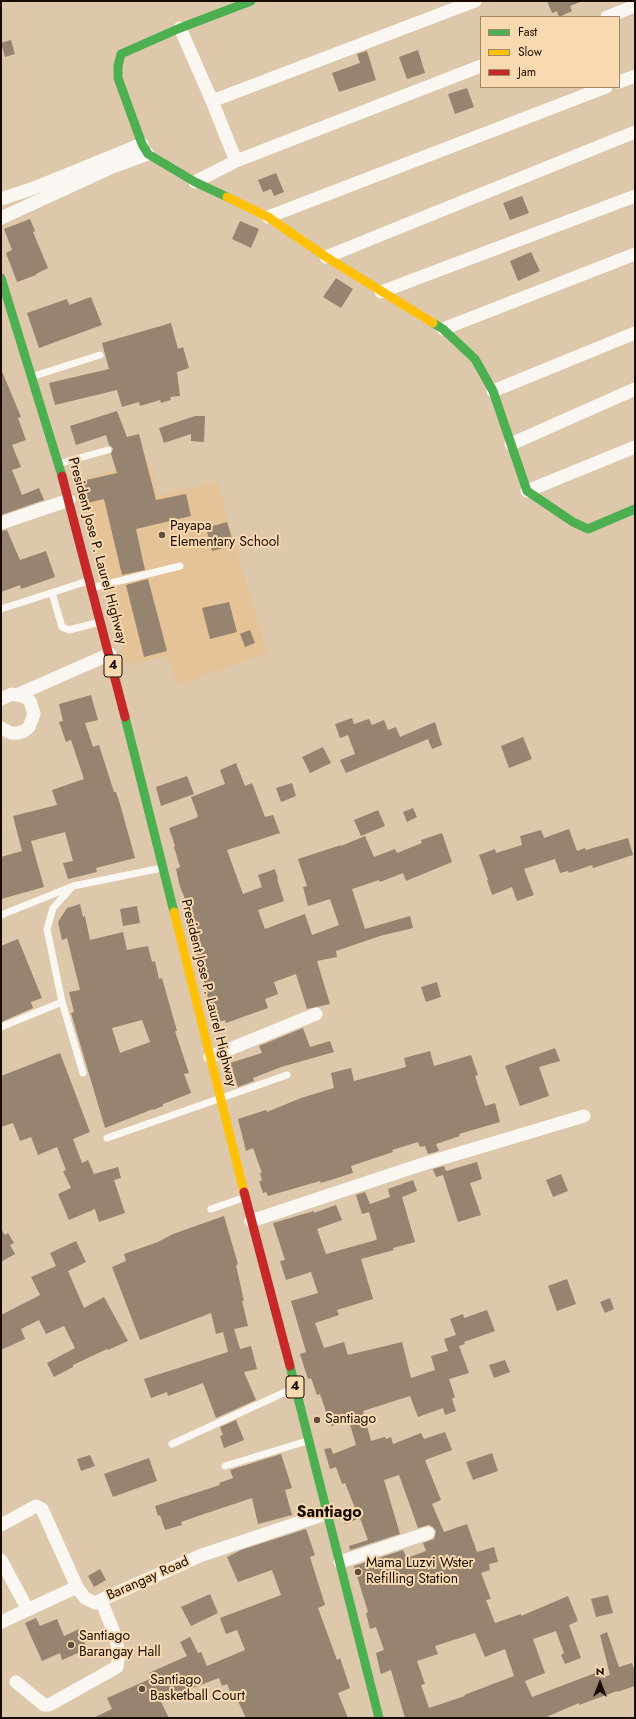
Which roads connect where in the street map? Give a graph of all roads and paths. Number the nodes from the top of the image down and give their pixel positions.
1 (251, 1) edge
2 (475, 1) edge
3 (635, 6) edge
4 (610, 16) edge
5 (180, 28) junction
6 (480, 66) edge
7 (635, 76) edge
8 (620, 82) edge
9 (603, 88) edge
10 (212, 102) junction
11 (635, 132) edge
12 (145, 149) junction
13 (236, 161) junction
14 (92, 170) junction
15 (195, 182) junction
16 (635, 196) edge
17 (1, 199) edge
18 (268, 217) junction
19 (1, 218) edge
20 (635, 254) edge
21 (326, 257) junction
22 (1, 279) edge
23 (381, 292) junction
24 (443, 329) junction
25 (635, 333) edge
26 (100, 355) dead end
27 (32, 377) junction
28 (635, 389) edge
29 (493, 391) junction
30 (511, 444) junction
31 (635, 447) edge
32 (108, 450) dead end
33 (59, 464) junction
34 (527, 491) junction
35 (69, 500) junction
36 (635, 508) edge
37 (1, 523) edge
38 (180, 566) dead end
39 (91, 584) junction
40 (52, 593) junction
41 (1, 609) edge
42 (101, 622) junction
43 (110, 654) junction
44 (19, 694) junction
45 (1, 699) edge
46 (1, 728) edge
47 (162, 868) junction
48 (73, 886) junction
49 (1, 915) edge
50 (62, 1002) junction
51 (316, 1014) dead end
52 (1, 1027) edge
53 (210, 1057) junction
54 (83, 1073) dead end
55 (287, 1075) dead end
56 (220, 1099) junction
57 (584, 1116) dead end
58 (107, 1138) dead end
59 (246, 1197) junction
60 (211, 1209) dead end
61 (251, 1220) junction
62 (295, 1388) junction
63 (309, 1440) junction
64 (172, 1444) dead end
65 (225, 1466) dead end
66 (328, 1513) junction
67 (1, 1525) edge
68 (428, 1533) dead end
69 (1, 1560) edge
70 (340, 1562) junction
71 (77, 1587) junction
72 (101, 1600) junction
73 (28, 1610) junction
74 (1, 1622) edge
75 (16, 1682) dead end
76 (379, 1718) edge

1 - 5 main road
2 - 10 street
3 - 4 street
5 - 10 street
5 - 12 main road
6 - 13 street
7 - 8 street
9 - 18 street
10 - 13 street
11 - 21 street
12 - 14 street
12 - 15 main road
13 - 15 street
14 - 17 street
14 - 19 street
15 - 18 main road
16 - 23 street
18 - 21 main road
20 - 24 street
21 - 23 main road
22 - 27 main road, President Jose P. Laurel Highway / 4
23 - 24 main road
24 - 29 main road
25 - 29 street
26 - 27 lane
27 - 33 main road, President Jose P. Laurel Highway / 4
28 - 30 street
29 - 30 main road
30 - 34 main road
31 - 34 street
32 - 33 lane
33 - 35 main road, President Jose P. Laurel Highway / 4
34 - 36 main road
35 - 37 street
35 - 39 main road, President Jose P. Laurel Highway / 4
38 - 39 lane
39 - 40 lane
39 - 42 main road, President Jose P. Laurel Highway / 4
40 - 41 lane
40 - 42 lane
42 - 43 main road, President Jose P. Laurel Highway / 4
43 - 44 street
43 - 47 main road, President Jose P. Laurel Highway / 4
44 - 45 street
44 - 46 street
47 - 48 lane
47 - 53 main road, President Jose P. Laurel Highway / 4
48 - 49 lane
48 - 50 lane
50 - 52 lane
50 - 54 lane
51 - 53 street
53 - 56 main road, President Jose P. Laurel Highway / 4
55 - 56 lane
56 - 58 lane
56 - 59 main road, President Jose P. Laurel Highway / 4
57 - 61 street
59 - 60 lane
59 - 61 main road, President Jose P. Laurel Highway / 4
61 - 62 main road, President Jose P. Laurel Highway / 4
62 - 63 main road, President Jose P. Laurel Highway / 4
62 - 64 lane
63 - 65 lane
63 - 66 main road, President Jose P. Laurel Highway / 4
66 - 70 main road, President Jose P. Laurel Highway / 4
66 - 72 street, Barangay Road
67 - 71 street
68 - 70 street
69 - 73 street
70 - 76 main road, President Jose P. Laurel Highway / 4
71 - 72 street
71 - 73 street
72 - 75 street, Barangay Road
73 - 74 street

